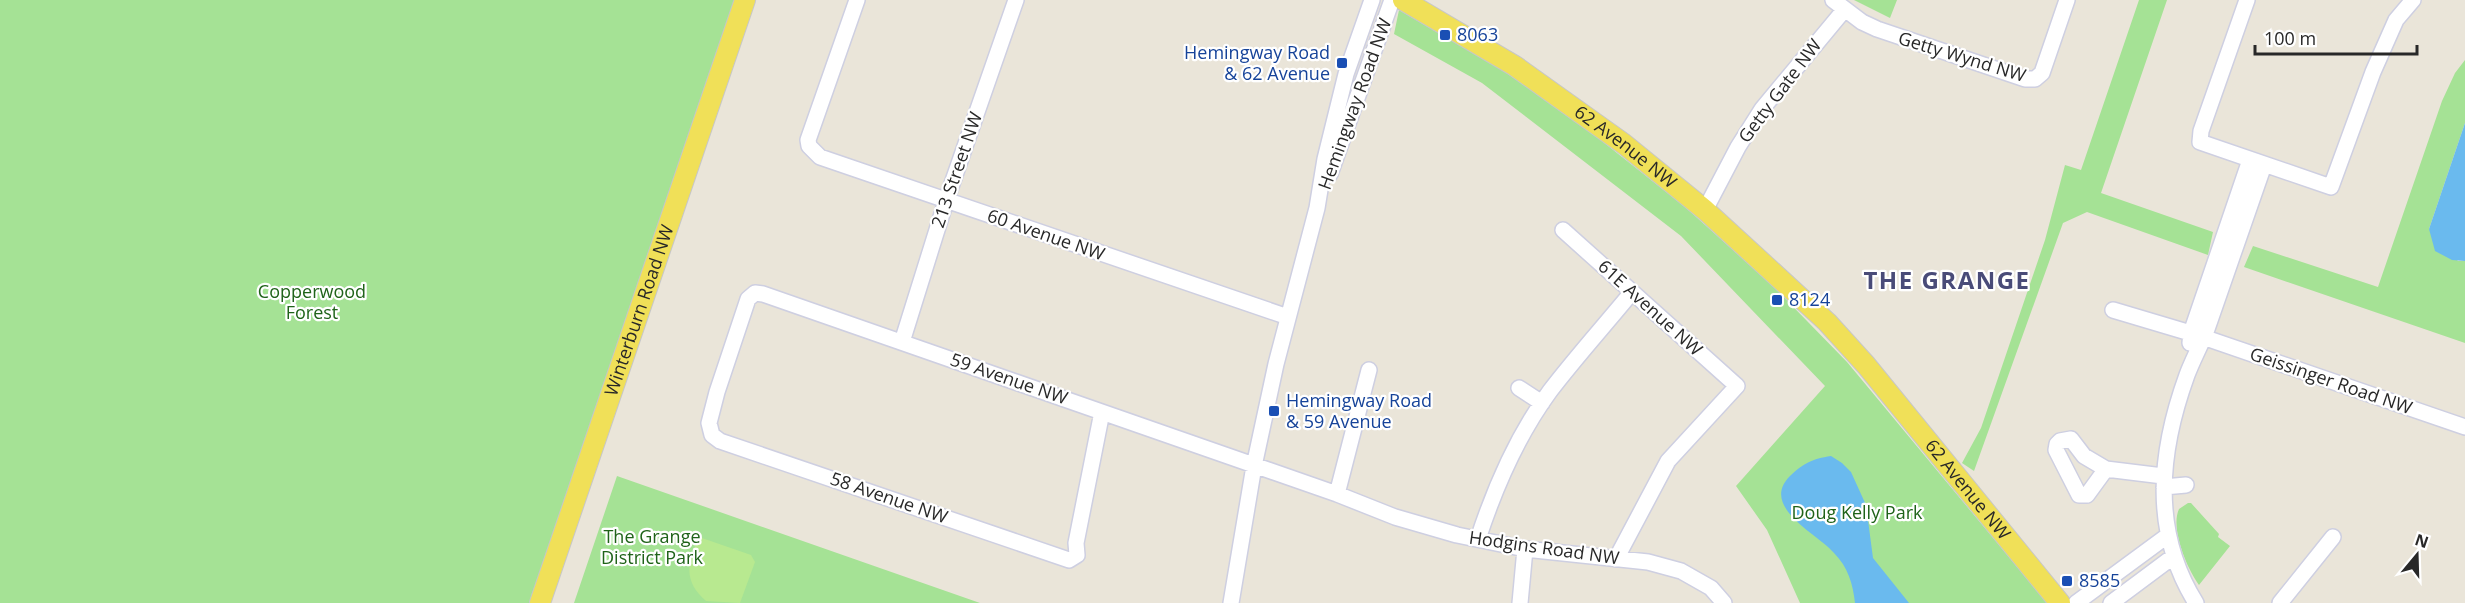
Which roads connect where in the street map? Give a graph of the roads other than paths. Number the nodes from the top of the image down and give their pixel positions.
1 (857, 0) edge
2 (1016, 0) edge
3 (1372, 0) edge
4 (1392, 0) edge
5 (1403, 0) edge
6 (1426, 0) edge
7 (2067, 0) edge
8 (2247, 0) edge
9 (2413, 0) edge
10 (1839, 5) edge
11 (744, 6) edge
12 (2257, 163) junction
13 (946, 201) junction
14 (1708, 205) junction
15 (1317, 208) junction
16 (1563, 230) dead end
17 (1632, 292) junction
18 (2113, 310) dead end
19 (1288, 317) junction
20 (2197, 335) junction
21 (902, 342) junction
22 (1369, 370) dead end
23 (1520, 388) dead end
24 (1542, 403) junction
25 (1102, 412) junction
26 (709, 423) joint
27 (2465, 427) edge
28 (1254, 466) junction
29 (2106, 469) dead end
30 (2164, 482) junction
31 (2186, 485) dead end
32 (1337, 494) junction
33 (2167, 536) junction
34 (2333, 537) dead end
35 (1478, 539) junction
36 (1525, 549) junction
37 (2174, 556) junction
38 (1616, 559) junction
39 (540, 603) edge
40 (1231, 603) edge
41 (1520, 603) edge
42 (1724, 603) edge
43 (2060, 603) edge
44 (2076, 603) edge
45 (2111, 603) edge
46 (2196, 603) edge
47 (2280, 603) edge

1 - 13 street, 60 Avenue NW
2 - 13 street, 213 Street NW
3 - 15 street, Hemingway Road NW
4 - 15 street, Hemingway Road NW
5 - 14 main road, 62 Avenue NW
6 - 14 main road, 62 Avenue NW
7 - 10 street, Getty Wynd NW
8 - 12 street
9 - 12 street
10 - 14 street, Getty Gate NW
11 - 39 main road, Winterburn Road NW
12 - 20 street
13 - 19 street, 60 Avenue NW
13 - 21 street, 213 Street NW
14 - 43 main road, 62 Avenue NW
15 - 19 street, Hemingway Road NW
16 - 17 street, 61E Avenue NW
17 - 24 street
17 - 38 street, 61E Avenue NW
18 - 20 street, Geissinger Road NW
19 - 28 street, Hemingway Road NW
20 - 27 street, Geissinger Road NW
20 - 30 street
21 - 25 street, 59 Avenue NW
21 - 26 street, 59 Avenue NW
22 - 32 street
23 - 24 street
24 - 35 street
25 - 26 street, 58 Avenue NW
25 - 28 street, 59 Avenue NW
28 - 32 street, Hodgins Road NW
28 - 40 street, Hemingway Road NW
29 - 30 street
30 - 31 street
30 - 33 street
32 - 35 street, Hodgins Road NW
33 - 37 street
33 - 44 street
34 - 47 street
35 - 36 street, Hodgins Road NW
36 - 38 street, Hodgins Road NW
36 - 41 street
37 - 45 street
37 - 46 street
38 - 42 street, Hodgins Road NW

